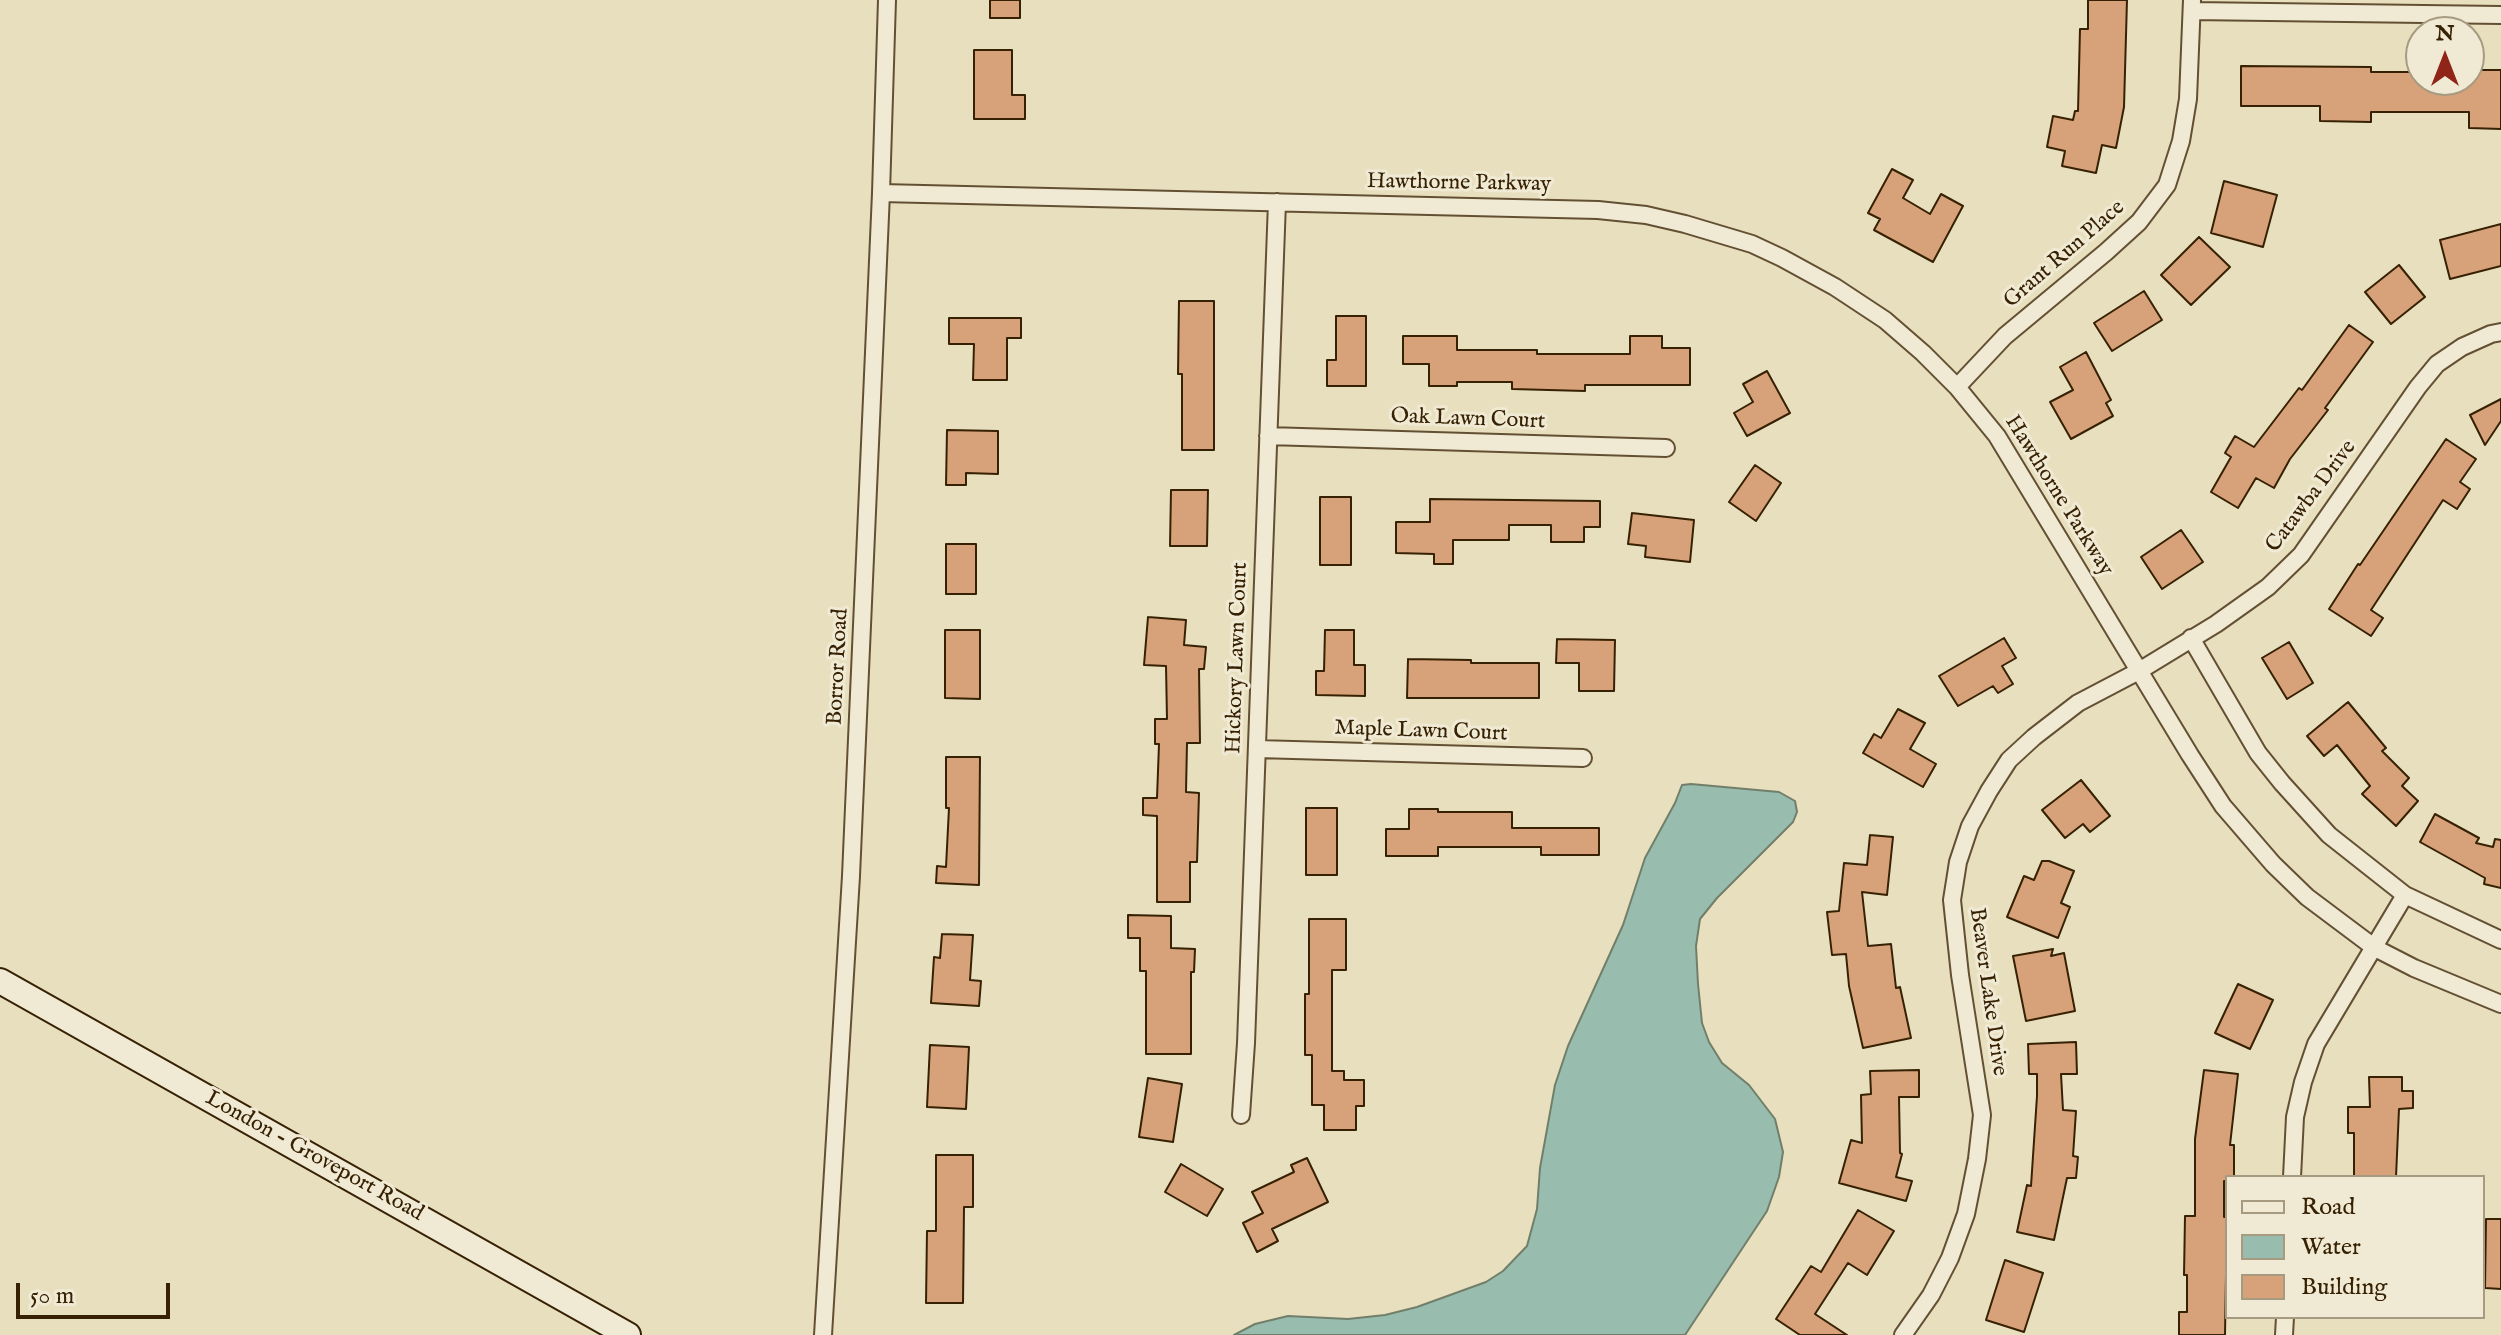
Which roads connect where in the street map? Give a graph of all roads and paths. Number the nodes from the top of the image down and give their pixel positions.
1 (887, 0) edge
2 (2192, 5) edge
3 (2501, 15) edge
4 (881, 193) junction
5 (1277, 202) junction
6 (2501, 332) edge
7 (1957, 387) junction
8 (1268, 436) junction
9 (1666, 448) dead end
10 (2191, 638) junction
11 (2139, 671) junction
12 (1257, 749) junction
13 (1583, 758) dead end
14 (2405, 895) junction
15 (2501, 940) edge
16 (2375, 948) junction
17 (0, 981) edge
18 (2501, 1004) edge
19 (1241, 1115) dead end
20 (2292, 1175) edge
21 (628, 1335) edge
22 (823, 1335) edge
23 (1903, 1335) edge

1 - 4 street, Borror Road
2 - 3 street
2 - 7 street, Grant Run Place
4 - 5 street, Hawthorne Parkway
4 - 22 street, Borror Road
5 - 7 street, Hawthorne Parkway
5 - 8 street, Hickory Lawn Court
6 - 10 street, Catawba Drive
7 - 11 street, Hawthorne Parkway
8 - 9 street, Oak Lawn Court
8 - 12 street, Hickory Lawn Court
10 - 11 street, Catawba Drive
10 - 14 street
11 - 16 street, Hawthorne Parkway
11 - 23 street, Beaver Lake Drive
12 - 13 street, Maple Lawn Court
12 - 19 street, Hickory Lawn Court
14 - 15 street
14 - 16 street
16 - 18 street, Hawthorne Parkway
16 - 20 street
17 - 21 main road, London - Groveport Road

